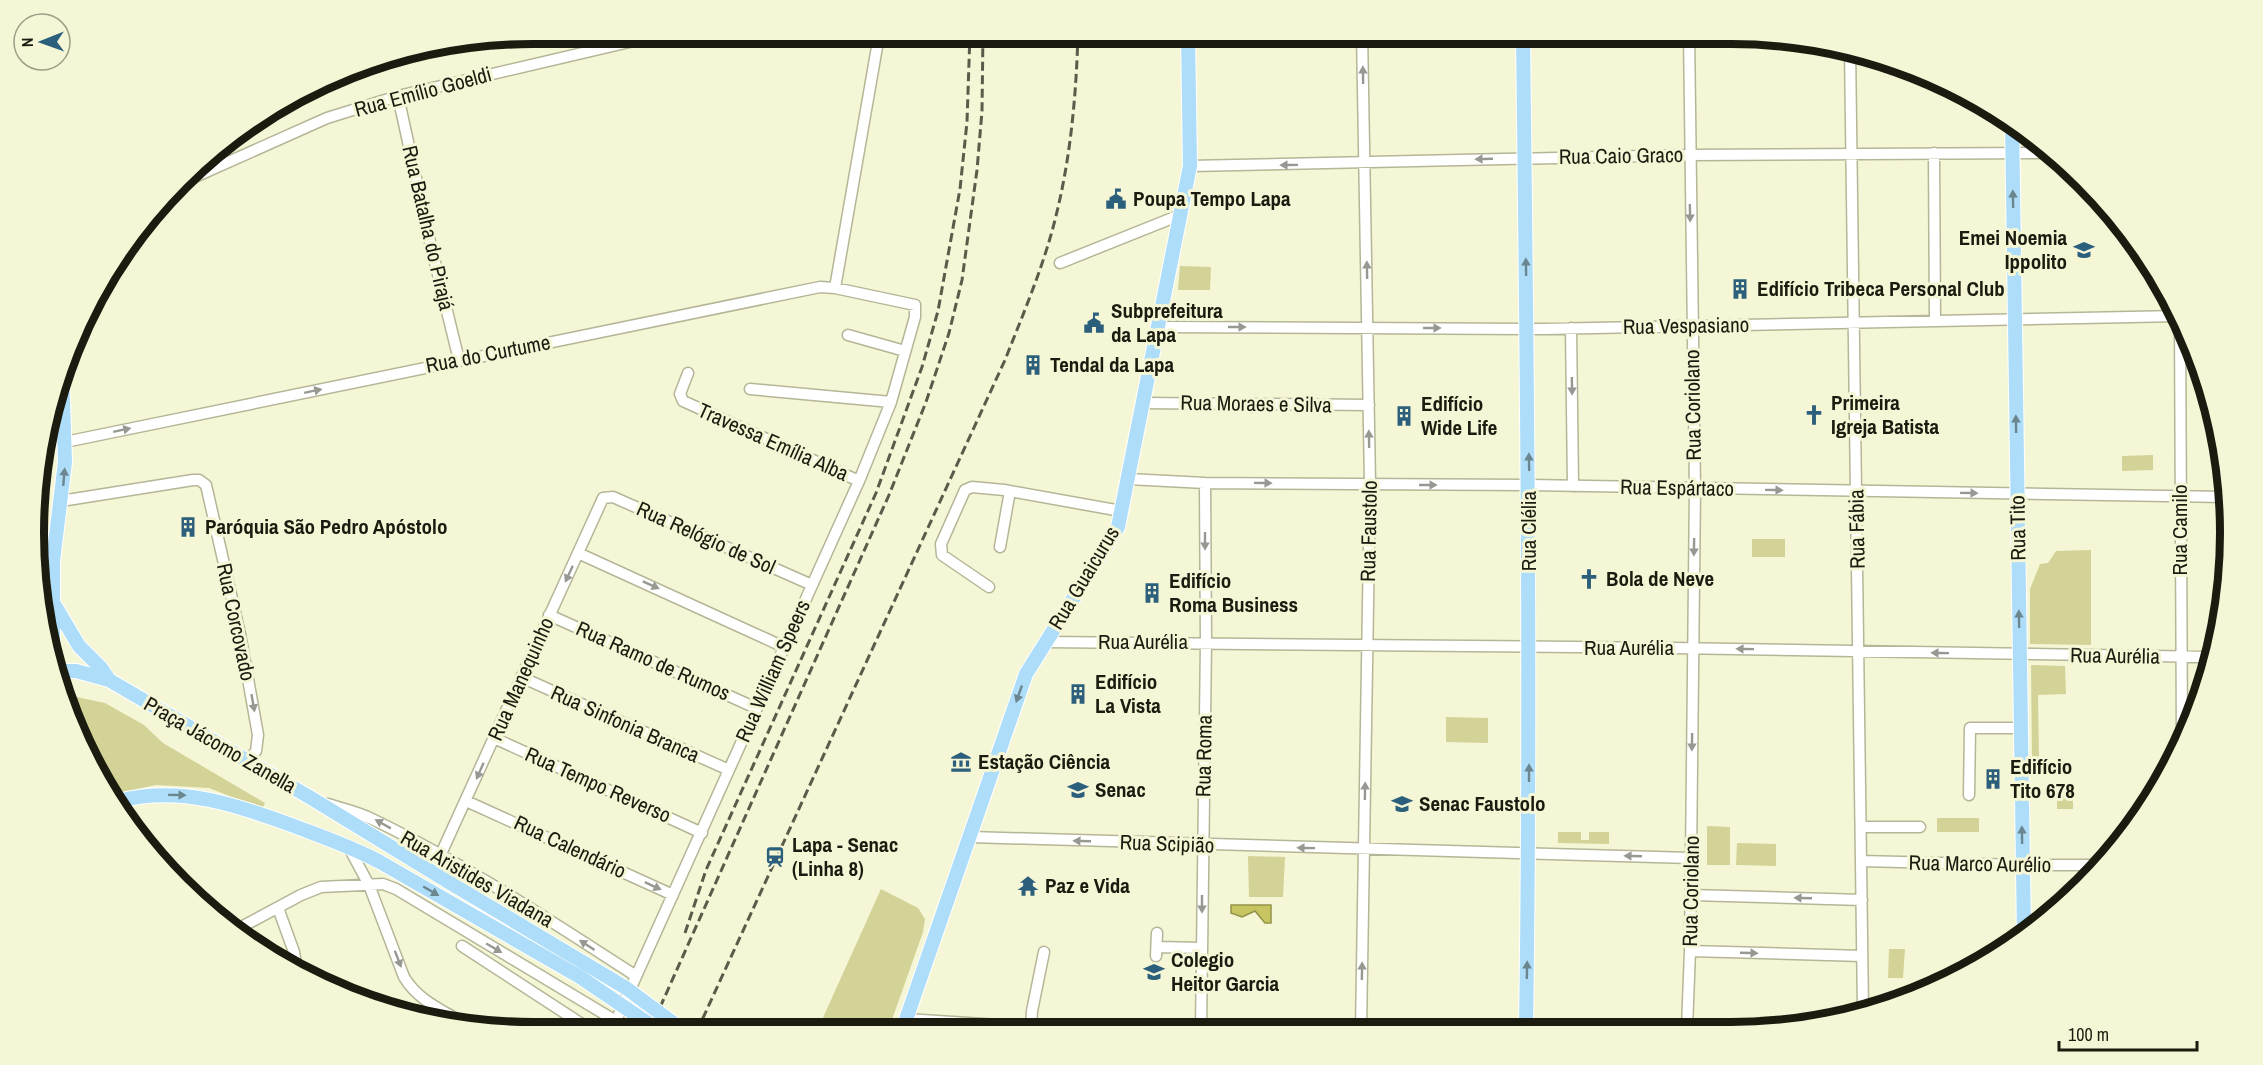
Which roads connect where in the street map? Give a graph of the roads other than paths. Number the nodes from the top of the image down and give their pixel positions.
1 (621, 44) edge
2 (877, 44) edge
3 (1188, 44) edge
4 (1362, 44) edge
5 (1523, 44) edge
6 (1689, 44) edge
7 (1850, 58) edge
8 (398, 96) junction
9 (2012, 133) edge
10 (1851, 153) junction
11 (1934, 153) junction
12 (2012, 153) junction
13 (2038, 153) edge
14 (1689, 155) junction
15 (1525, 158) junction
16 (1365, 163) junction
17 (1190, 166) junction
18 (200, 175) edge
19 (1180, 214) junction
20 (1060, 263) dead end
21 (835, 288) junction
22 (912, 304) joint
23 (2170, 318) edge
24 (1935, 321) junction
25 (2015, 321) junction
26 (1854, 322) junction
27 (1691, 325) junction
28 (1158, 327) junction
29 (1369, 328) junction
30 (1571, 328) junction
31 (1527, 329) junction
32 (848, 335) dead end
33 (2179, 339) edge
34 (905, 351) junction
35 (459, 360) junction
36 (688, 374) dead end
37 (750, 389) dead end
38 (63, 395) edge
39 (891, 402) junction
40 (1143, 403) junction
41 (1369, 405) junction
42 (65, 442) junction
43 (1128, 479) junction
44 (858, 481) junction
45 (1205, 483) junction
46 (1370, 484) junction
47 (1529, 485) junction
48 (1573, 486) junction
49 (1695, 488) junction
50 (1010, 491) junction
51 (1857, 491) junction
52 (2017, 494) junction
53 (2180, 496) junction
54 (2218, 497) edge
55 (61, 501) junction
56 (601, 501) joint
57 (1121, 512) junction
58 (1000, 547) dead end
59 (578, 553) junction
60 (812, 585) junction
61 (989, 587) dead end
62 (52, 601) junction
63 (549, 615) junction
64 (53, 625) edge
65 (1046, 642) junction
66 (1206, 642) junction
67 (1368, 645) junction
68 (784, 647) junction
69 (1529, 647) junction
70 (1693, 648) junction
71 (1858, 651) junction
72 (2020, 654) junction
73 (2180, 656) junction
74 (2204, 657) edge
75 (63, 671) edge
76 (521, 677) junction
77 (109, 680) junction
78 (756, 708) junction
79 (2182, 721) edge
80 (2020, 728) junction
81 (494, 738) junction
82 (248, 761) junction
83 (729, 770) junction
84 (1969, 795) dead end
85 (311, 798) junction
86 (124, 800) edge
87 (466, 801) junction
88 (1861, 826) junction
89 (1920, 827) dead end
90 (702, 833) junction
91 (970, 837) junction
92 (1203, 845) junction
93 (348, 846) junction
94 (1364, 849) junction
95 (1529, 853) junction
96 (440, 856) junction
97 (1691, 858) junction
98 (1861, 861) junction
99 (2088, 865) edge
100 (2022, 866) junction
101 (369, 885) junction
102 (673, 895) junction
103 (1691, 895) junction
104 (1862, 900) junction
105 (278, 908) junction
106 (2024, 923) edge
107 (243, 926) edge
108 (1157, 933) dead end
109 (462, 946) dead end
110 (1202, 948) junction
111 (1690, 951) junction
112 (1044, 952) dead end
113 (1862, 956) junction
114 (295, 960) edge
115 (636, 976) junction
116 (1863, 1003) edge
117 (447, 1014) edge
118 (616, 1020) joint
119 (579, 1022) edge
120 (646, 1022) edge
121 (671, 1022) edge
122 (905, 1022) edge
123 (1035, 1022) edge
124 (1201, 1022) edge
125 (1361, 1022) edge
126 (1526, 1022) edge
127 (1687, 1022) edge

1 - 8 street, Rua Emílio Goeldi
2 - 21 street
3 - 17 main road, Rua Guaicurus
16 -> 4 street, Rua Faustolo
5 - 15 main road, Rua Clélia
6 - 14 street, Rua Coriolano
7 - 10 street, Rua Fábia
8 - 18 street, Rua Emílio Goeldi
8 - 35 street, Rua Batalha do Pirajá
9 - 12 main road, Rua Tito
10 - 11 street, Rua Caio Graco
10 - 14 street, Rua Caio Graco
10 - 26 street, Rua Fábia
11 - 12 street, Rua Caio Graco
11 - 24 street
12 - 13 street, Rua Caio Graco
25 -> 12 main road, Rua Tito
14 - 15 street, Rua Caio Graco
14 -> 27 street, Rua Coriolano
15 -> 16 street, Rua Caio Graco
31 -> 15 main road, Rua Clélia
16 -> 17 street, Rua Caio Graco
29 -> 16 street, Rua Faustolo
17 - 19 main road, Rua Guaicurus
19 - 20 street
19 - 28 main road, Rua Guaicurus
21 - 22 street, Rua do Curtume
21 - 35 street, Rua do Curtume
22 - 34 street, Rua William Speers
23 - 25 street, Rua Vespasiano
24 - 25 street, Rua Vespasiano
24 - 26 street, Rua Vespasiano
52 -> 25 main road, Rua Tito
26 - 27 street, Rua Vespasiano
26 - 51 street, Rua Fábia
27 - 30 street, Rua Vespasiano
27 - 49 street, Rua Coriolano
28 -> 29 street, Rua Vespasiano
28 - 40 main road, Rua Guaicurus
29 -> 31 street, Rua Vespasiano
29 - 41 street, Rua Faustolo
30 - 31 street, Rua Vespasiano
30 -> 48 street
47 -> 31 main road, Rua Clélia
32 - 34 street
33 - 53 street, Rua Camilo
34 - 39 street, Rua William Speers
42 -> 35 street, Rua do Curtume
36 - 44 street, Travessa Emília Alba
37 - 39 street
38 - 42 main road
39 - 44 street, Rua William Speers
40 - 41 street, Rua Moraes e Silva
40 - 43 main road, Rua Guaicurus
46 -> 41 street, Rua Faustolo
55 -> 42 main road
43 - 45 street, Rua Espártaco
43 - 57 main road, Rua Guaicurus
44 - 60 street, Rua William Speers
45 -> 46 street, Rua Espártaco
45 -> 66 street, Rua Roma
46 -> 47 street, Rua Espártaco
46 - 67 street, Rua Faustolo
47 - 48 street, Rua Espártaco
47 - 69 main road, Rua Clélia
48 - 49 street, Rua Espártaco
49 -> 51 street, Rua Espártaco
49 -> 70 street, Rua Coriolano
50 - 57 street
50 - 58 street
50 - 61 street
51 -> 52 street, Rua Espártaco
51 - 71 street, Rua Fábia
52 - 53 street, Rua Espártaco
72 -> 52 main road, Rua Tito
53 - 54 street, Rua Espártaco
53 - 73 street, Rua Camilo
55 - 62 main road
55 -> 82 street, Rua Corcovado
56 - 59 street, Rua Manequinho
56 - 60 street, Rua Relógio de Sol
57 - 65 main road, Rua Guaicurus
59 -> 63 street, Rua Manequinho
59 -> 68 street
60 - 68 street, Rua William Speers
62 - 64 main road
62 - 77 main road
63 - 76 street, Rua Manequinho
63 - 78 street, Rua Ramo de Rumos
65 - 66 street, Rua Aurélia
65 -> 91 main road, Rua Guaicurus
66 - 67 street, Rua Aurélia
66 - 92 street, Rua Roma
67 - 69 street, Rua Aurélia
94 -> 67 street, Rua Faustolo
68 - 78 street, Rua William Speers
69 - 70 street, Rua Aurélia
95 -> 69 main road, Rua Clélia
71 -> 70 street, Rua Aurélia
70 -> 97 street, Rua Coriolano
72 -> 71 street, Rua Aurélia
71 - 88 street, Rua Fábia
72 - 73 street, Rua Aurélia
72 - 80 main road, Rua Tito
73 - 74 street, Rua Aurélia
73 - 79 street, Rua Camilo
75 - 77 main road, Praça Jácomo Zanella
76 - 81 street, Rua Manequinho
76 - 83 street, Rua Sinfonia Branca
77 - 82 main road, Praça Jácomo Zanella
78 - 83 street, Rua William Speers
80 - 84 street
100 -> 80 main road, Rua Tito
81 -> 87 street, Rua Manequinho
81 - 90 street, Rua Tempo Reverso
82 - 85 main road, Praça Jácomo Zanella
83 - 90 street, Rua William Speers
96 -> 85 street, Rua Aristides Viadana
85 - 121 main road, Praça Jácomo Zanella, bridge
86 -> 93 main road, Praça Jácomo Zanella
87 - 96 street, Rua Manequinho
87 -> 102 street, Rua Calendário
88 - 89 street
88 - 98 street, Rua Fábia
90 - 102 street, Rua William Speers
92 -> 91 street, Rua Scipião
91 - 122 main road, Rua Guaicurus
94 -> 92 street, Rua Scipião
92 -> 110 street, Rua Roma
93 - 101 street
93 -> 120 main road, Praça Jácomo Zanella, bridge
94 - 95 street, Rua Scipião
125 -> 94 street, Rua Faustolo
97 -> 95 street
126 -> 95 main road, Rua Clélia
115 -> 96 street, Rua Aristides Viadana
97 - 103 street, Rua Coriolano
98 - 100 street, Rua Marco Aurélio
98 - 104 street, Rua Fábia
99 - 100 street, Rua Marco Aurélio
100 - 106 main road, Rua Tito
101 - 105 street
101 -> 117 street
101 -> 118 street
102 - 115 street, Rua William Speers
104 -> 103 street
103 - 111 street, Rua Coriolano
104 - 113 street, Rua Fábia
105 - 107 street
105 - 114 street
108 - 110 street
109 - 119 street
110 - 124 street, Rua Roma
111 -> 113 street
111 - 127 street, Rua Coriolano
112 - 123 street
113 - 116 street, Rua Fábia
115 - 118 street, Rua William Speers

